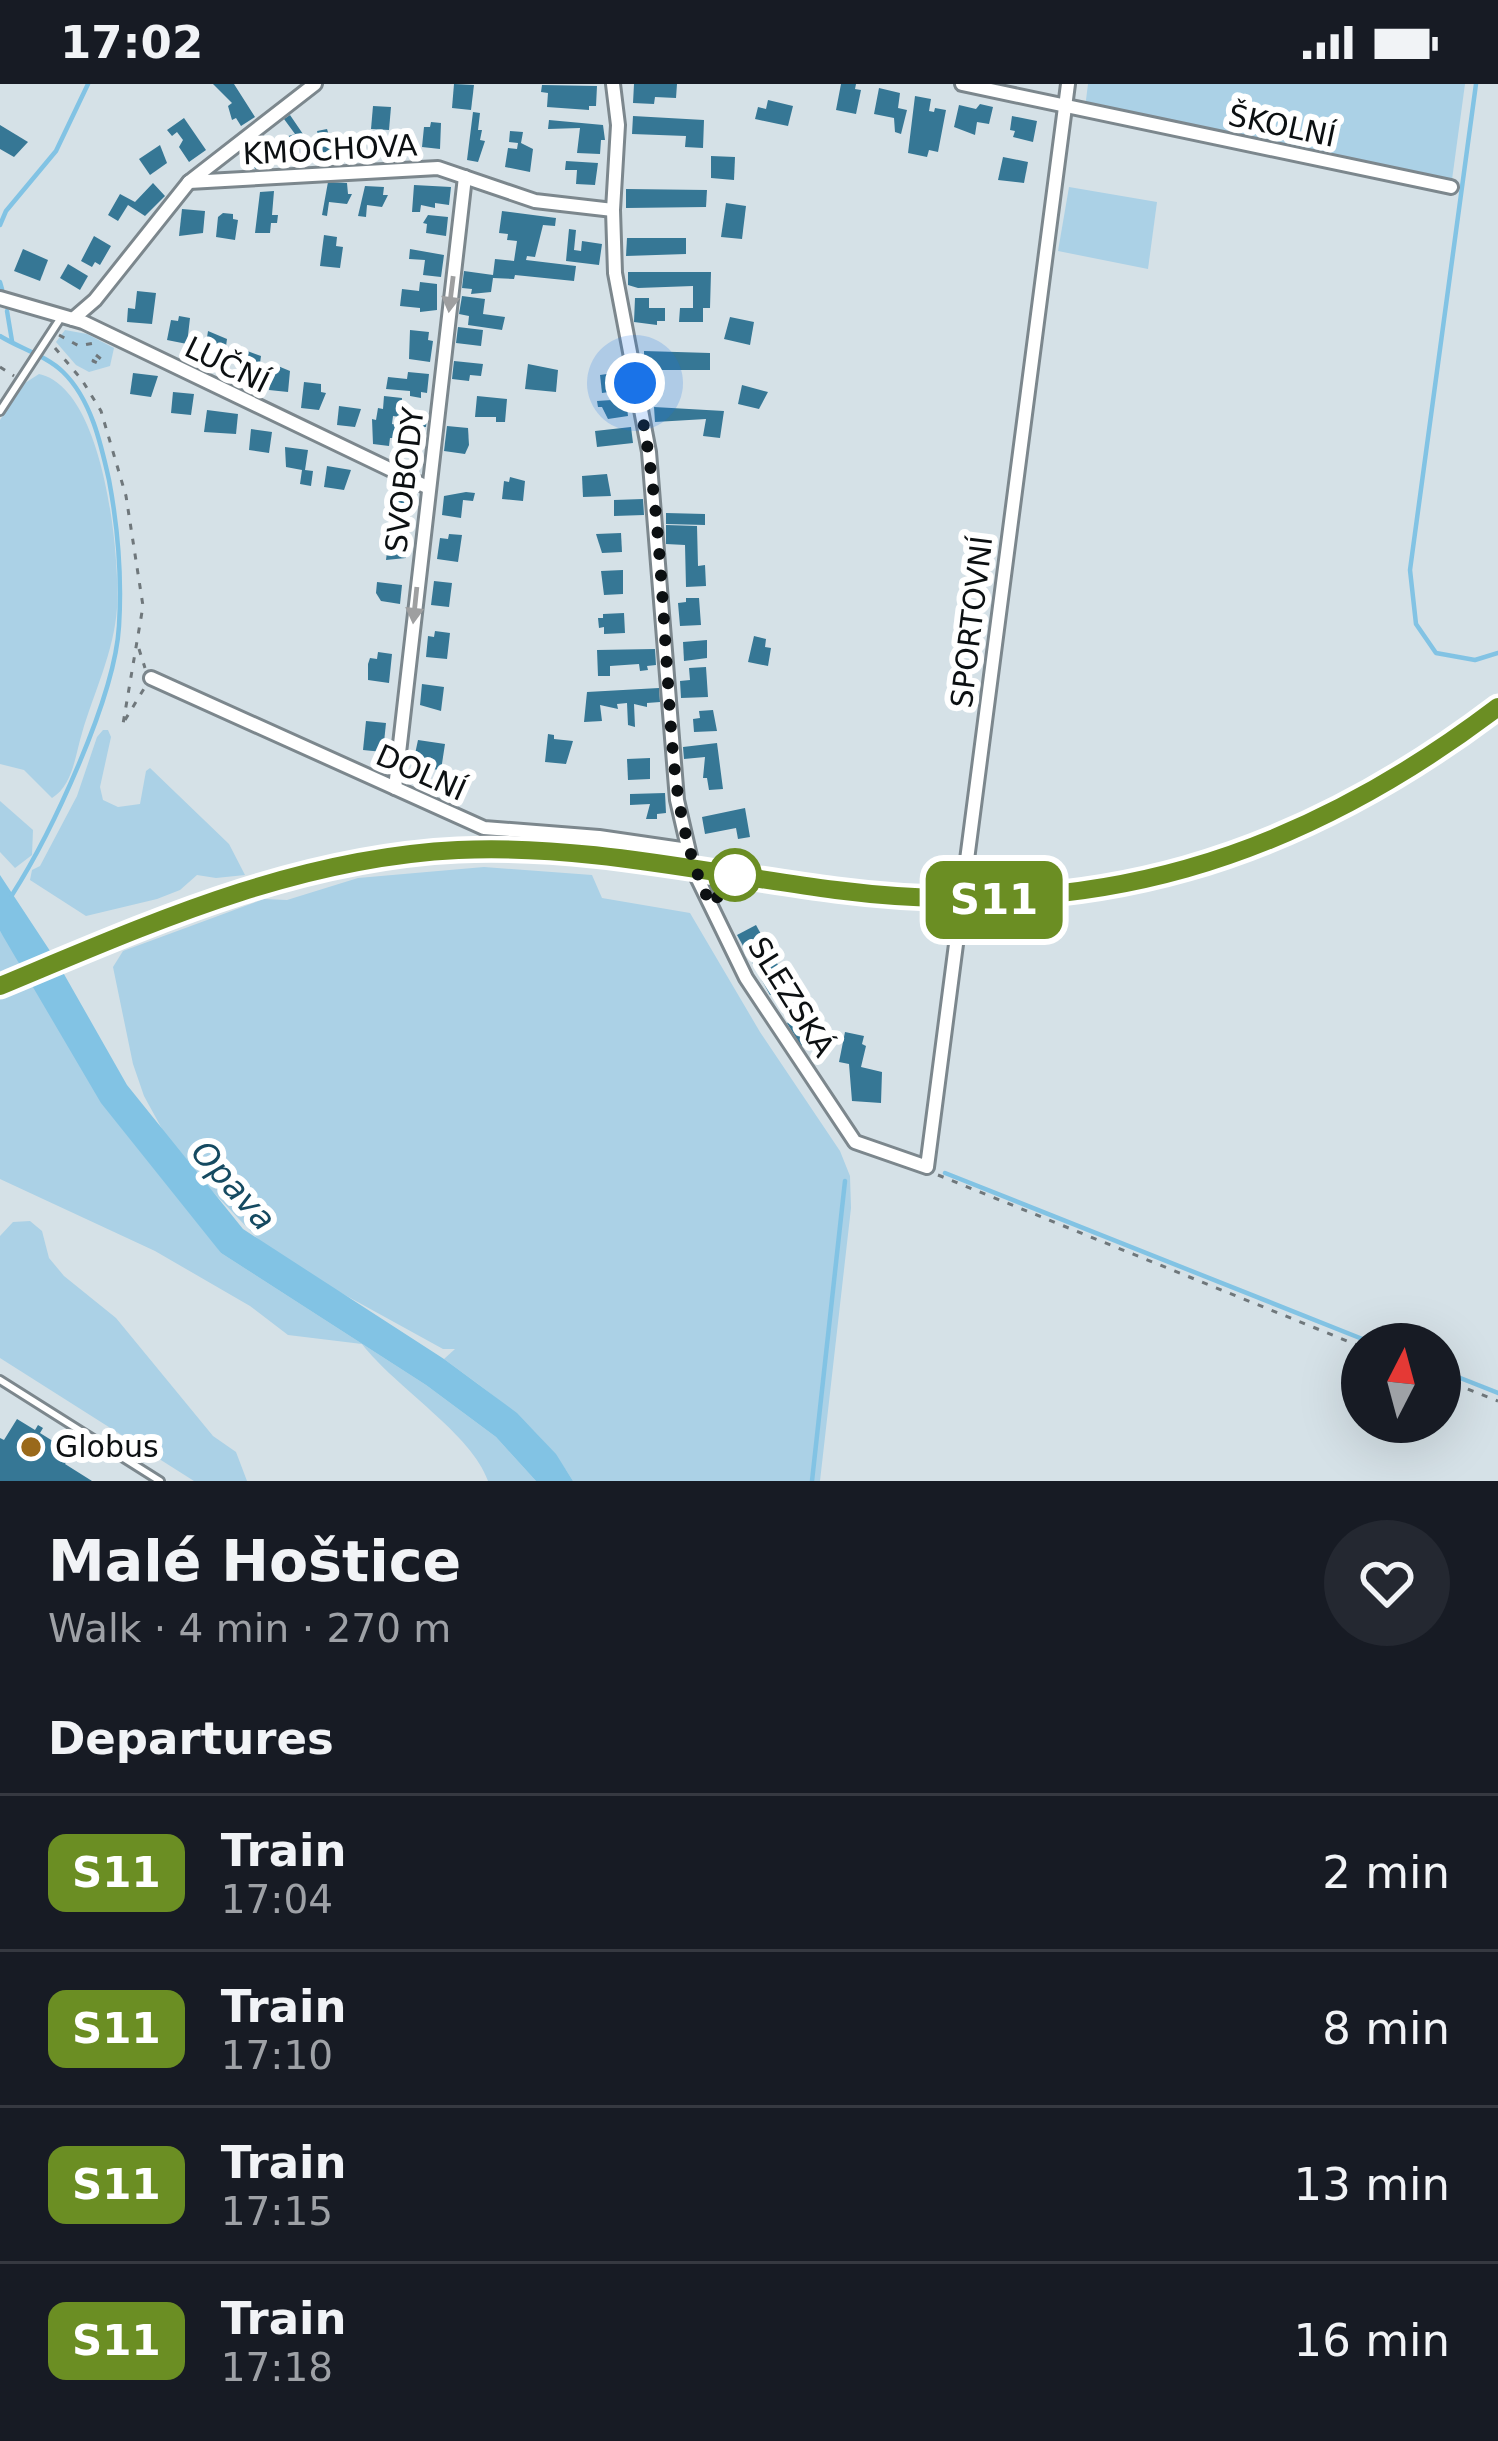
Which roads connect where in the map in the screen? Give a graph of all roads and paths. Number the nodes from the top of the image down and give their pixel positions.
1 (315, 84) edge
2 (613, 84) edge
3 (962, 84) edge
4 (1068, 84) edge
5 (1065, 104) junction
6 (465, 177) junction
7 (189, 182) junction
8 (1451, 187) dead end
9 (613, 210) junction
10 (0, 298) edge
11 (67, 317) junction
12 (52, 331) junction
13 (99, 338) junction
14 (42, 342) junction
15 (79, 346) junction
16 (0, 368) edge
17 (19, 379) junction
18 (0, 412) edge
19 (428, 488) junction
20 (139, 641) junction
21 (151, 678) junction
22 (394, 788) junction
23 (688, 850) junction
24 (927, 1167) junction
25 (1341, 1339) edge
26 (0, 1380) edge
27 (1461, 1386) edge
28 (1498, 1401) edge
29 (160, 1481) edge

1 - 7 street
2 - 9 street, SLEZSKÁ
3 - 5 street, ŠKOLNÍ
4 - 5 street, SPORTOVNÍ
5 - 8 street, ŠKOLNÍ
5 - 24 street, SPORTOVNÍ
6 - 7 street, KMOCHOVA
6 - 9 street, KMOCHOVA
6 -> 19 street, SVOBODY
7 - 11 street
9 - 23 street, SLEZSKÁ
10 - 11 street, LUČNÍ
11 - 12 lane
11 - 13 street, LUČNÍ
12 - 14 lane
12 - 15 path
13 - 15 path
13 - 15 path
13 - 19 street, LUČNÍ
14 - 17 lane
14 - 20 path
16 - 17 path
17 - 18 lane
19 -> 22 street, SVOBODY
20 - 21 path
20 - 21 path
21 - 22 street, DOLNÍ
22 - 23 street, DOLNÍ
23 - 24 street, SLEZSKÁ
24 - 25 path
26 - 29 lane
27 - 28 path

